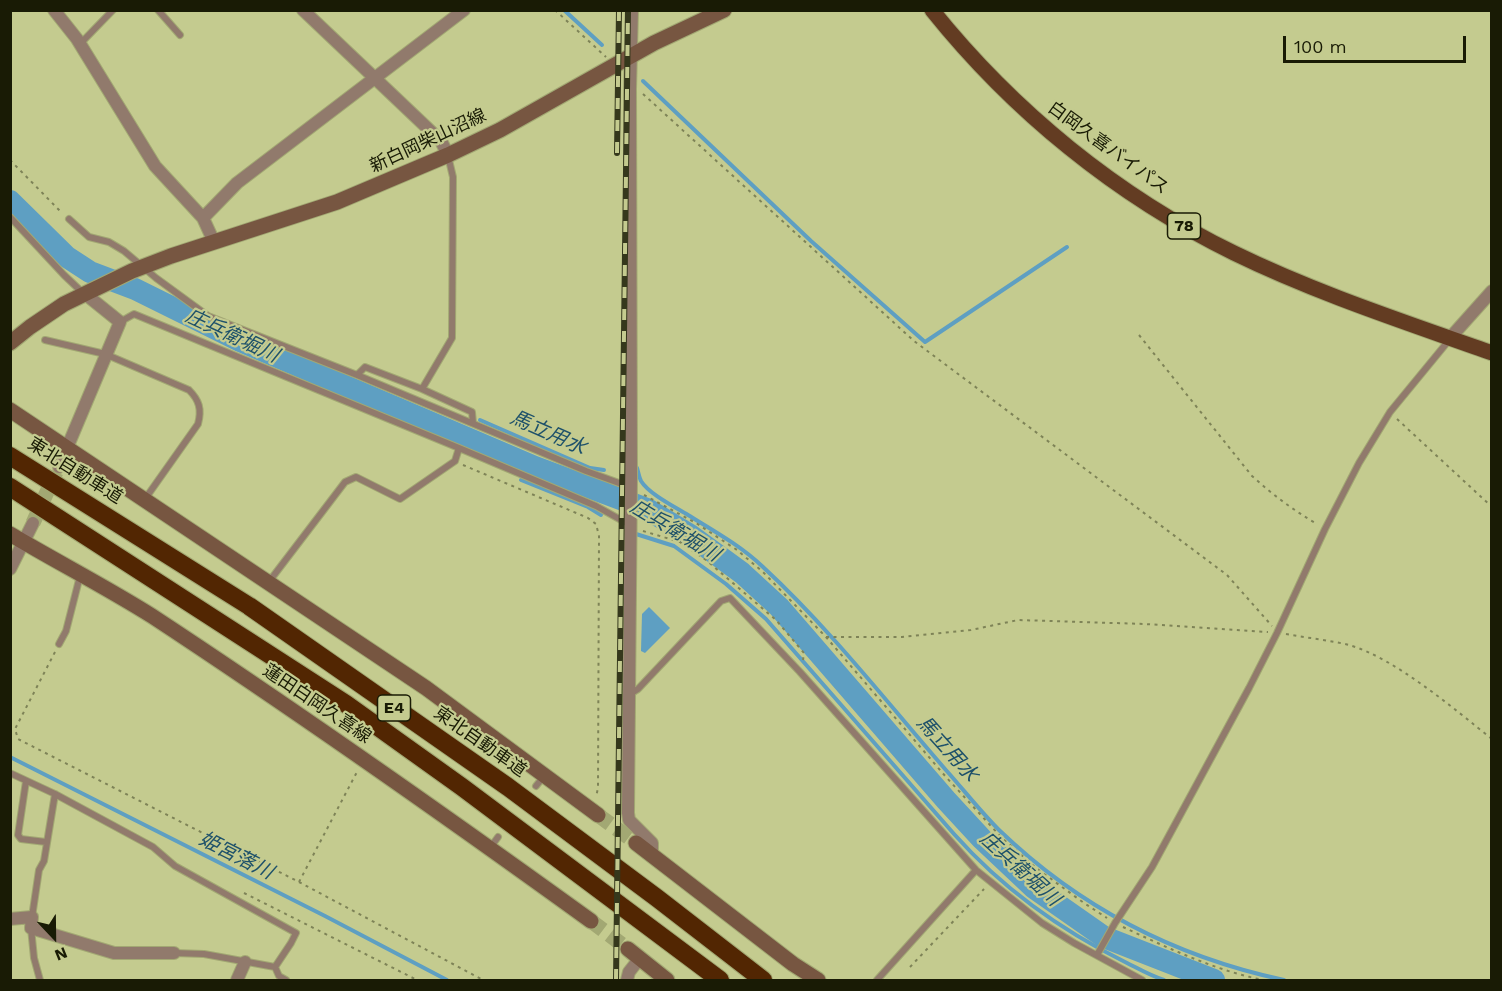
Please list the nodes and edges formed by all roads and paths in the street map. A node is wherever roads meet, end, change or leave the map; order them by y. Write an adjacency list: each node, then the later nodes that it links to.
1 (54, 10): 11 (street)
2 (113, 10): 11 (lane)
3 (159, 10): 10 (lane)
4 (303, 10): 14 (street)
5 (464, 10): 14 (street)
6 (555, 10): 13 (path)
7 (632, 10): 12 (street)
8 (724, 10): 12 (street, 新白岡柴山沼線)
9 (932, 10): 27 (main road, 白岡久喜バイパス / 78)
10 (180, 35)
11 (80, 44): 19 (street)
12 (630, 56): 13 (street, 新白岡柴山沼線); 15 (street)
13 (612, 67): 16 (street, 新白岡柴山沼線)
14 (374, 78): 16 (street); 19 (street)
15 (630, 89): 43 (street); 53 (path)
16 (448, 155): 21 (street, 新白岡柴山沼線); 33 (lane)
17 (10, 160): 20 (path)
18 (10, 217): 23 (lane)
19 (203, 218): 21 (street)
20 (69, 219): 22 (lane)
21 (214, 242): 22 (street, 新白岡柴山沼線)
22 (138, 269): 23 (street, 新白岡柴山沼線); 32 (lane)
23 (88, 291): 25 (street); 29 (street)
24 (1491, 291): 27 (street)
25 (120, 322): 31 (street); 38 (lane)
26 (1139, 335): 48 (path)
27 (1450, 338): 30 (main road, 白岡久喜バイパス / 78); 35 (lane)
28 (45, 340): 31 (lane)
29 (10, 343)
30 (1491, 353)
31 (105, 354): 37 (street); 44 (lane)
32 (357, 375): 33 (lane); 36 (lane)
33 (422, 389): 36 (lane)
34 (10, 410): 37 (street)
35 (1390, 412): 45 (path); 48 (lane)
36 (472, 423): 43 (lane)
37 (68, 448): 41 (street); 44 (street)
38 (459, 448): 40 (lane); 46 (lane)
39 (10, 456): 89 (highway, 東北自動車道 / E4)
40 (455, 461): 52 (lane); 63 (path)
41 (59, 466)
42 (10, 487): 88 (highway, E4)
43 (631, 491): 46 (street); 54 (path)
44 (146, 499): 52 (street)
45 (1491, 507)
46 (630, 521): 56 (path); 57 (street)
47 (33, 523): 49 (street)
48 (1325, 529): 53 (lane)
49 (17, 538): 50 (street); 51 (street, 蓮田白岡久喜線)
50 (10, 569)
51 (81, 574): 55 (lane); 59 (street, 蓮田白岡久喜線)
52 (267, 583): 63 (street)
53 (1277, 633): 54 (path); 58 (path); 74 (lane)
54 (826, 637): 74 (path)
55 (59, 644): 68 (path)
56 (800, 672): 57 (lane); 67 (lane)
57 (628, 694): 66 (street)
58 (1491, 740)
59 (363, 760): 68 (path); 72 (street, 蓮田白岡久喜線)
60 (10, 773): 61 (lane)
61 (26, 781): 62 (lane); 64 (lane)
62 (54, 794): 64 (lane); 79 (lane)
63 (592, 810)
64 (46, 842): 73 (lane)
65 (636, 843): 66 (street)
66 (652, 855): 90 (street)
67 (976, 870): 69 (lane); 91 (lane)
68 (299, 882): 85 (path)
69 (991, 882): 77 (lane); 80 (path)
70 (240, 890): 84 (path)
71 (10, 919): 73 (street)
72 (591, 921)
73 (32, 923): 75 (street); 81 (lane)
74 (1113, 925): 77 (lane); 93 (path)
75 (174, 953): 78 (lane)
76 (634, 954): 86 (street); 87 (street)
77 (1097, 955): 92 (lane)
78 (245, 962): 79 (lane); 82 (street)
79 (274, 967): 83 (lane)
80 (910, 967)
81 (40, 981)
82 (237, 981)
83 (286, 981)
84 (417, 981)
85 (483, 981)
86 (627, 981)
87 (667, 981)
88 (720, 981)
89 (763, 981)
90 (818, 981)
91 (877, 981)
92 (1142, 981)
93 (1263, 981)

